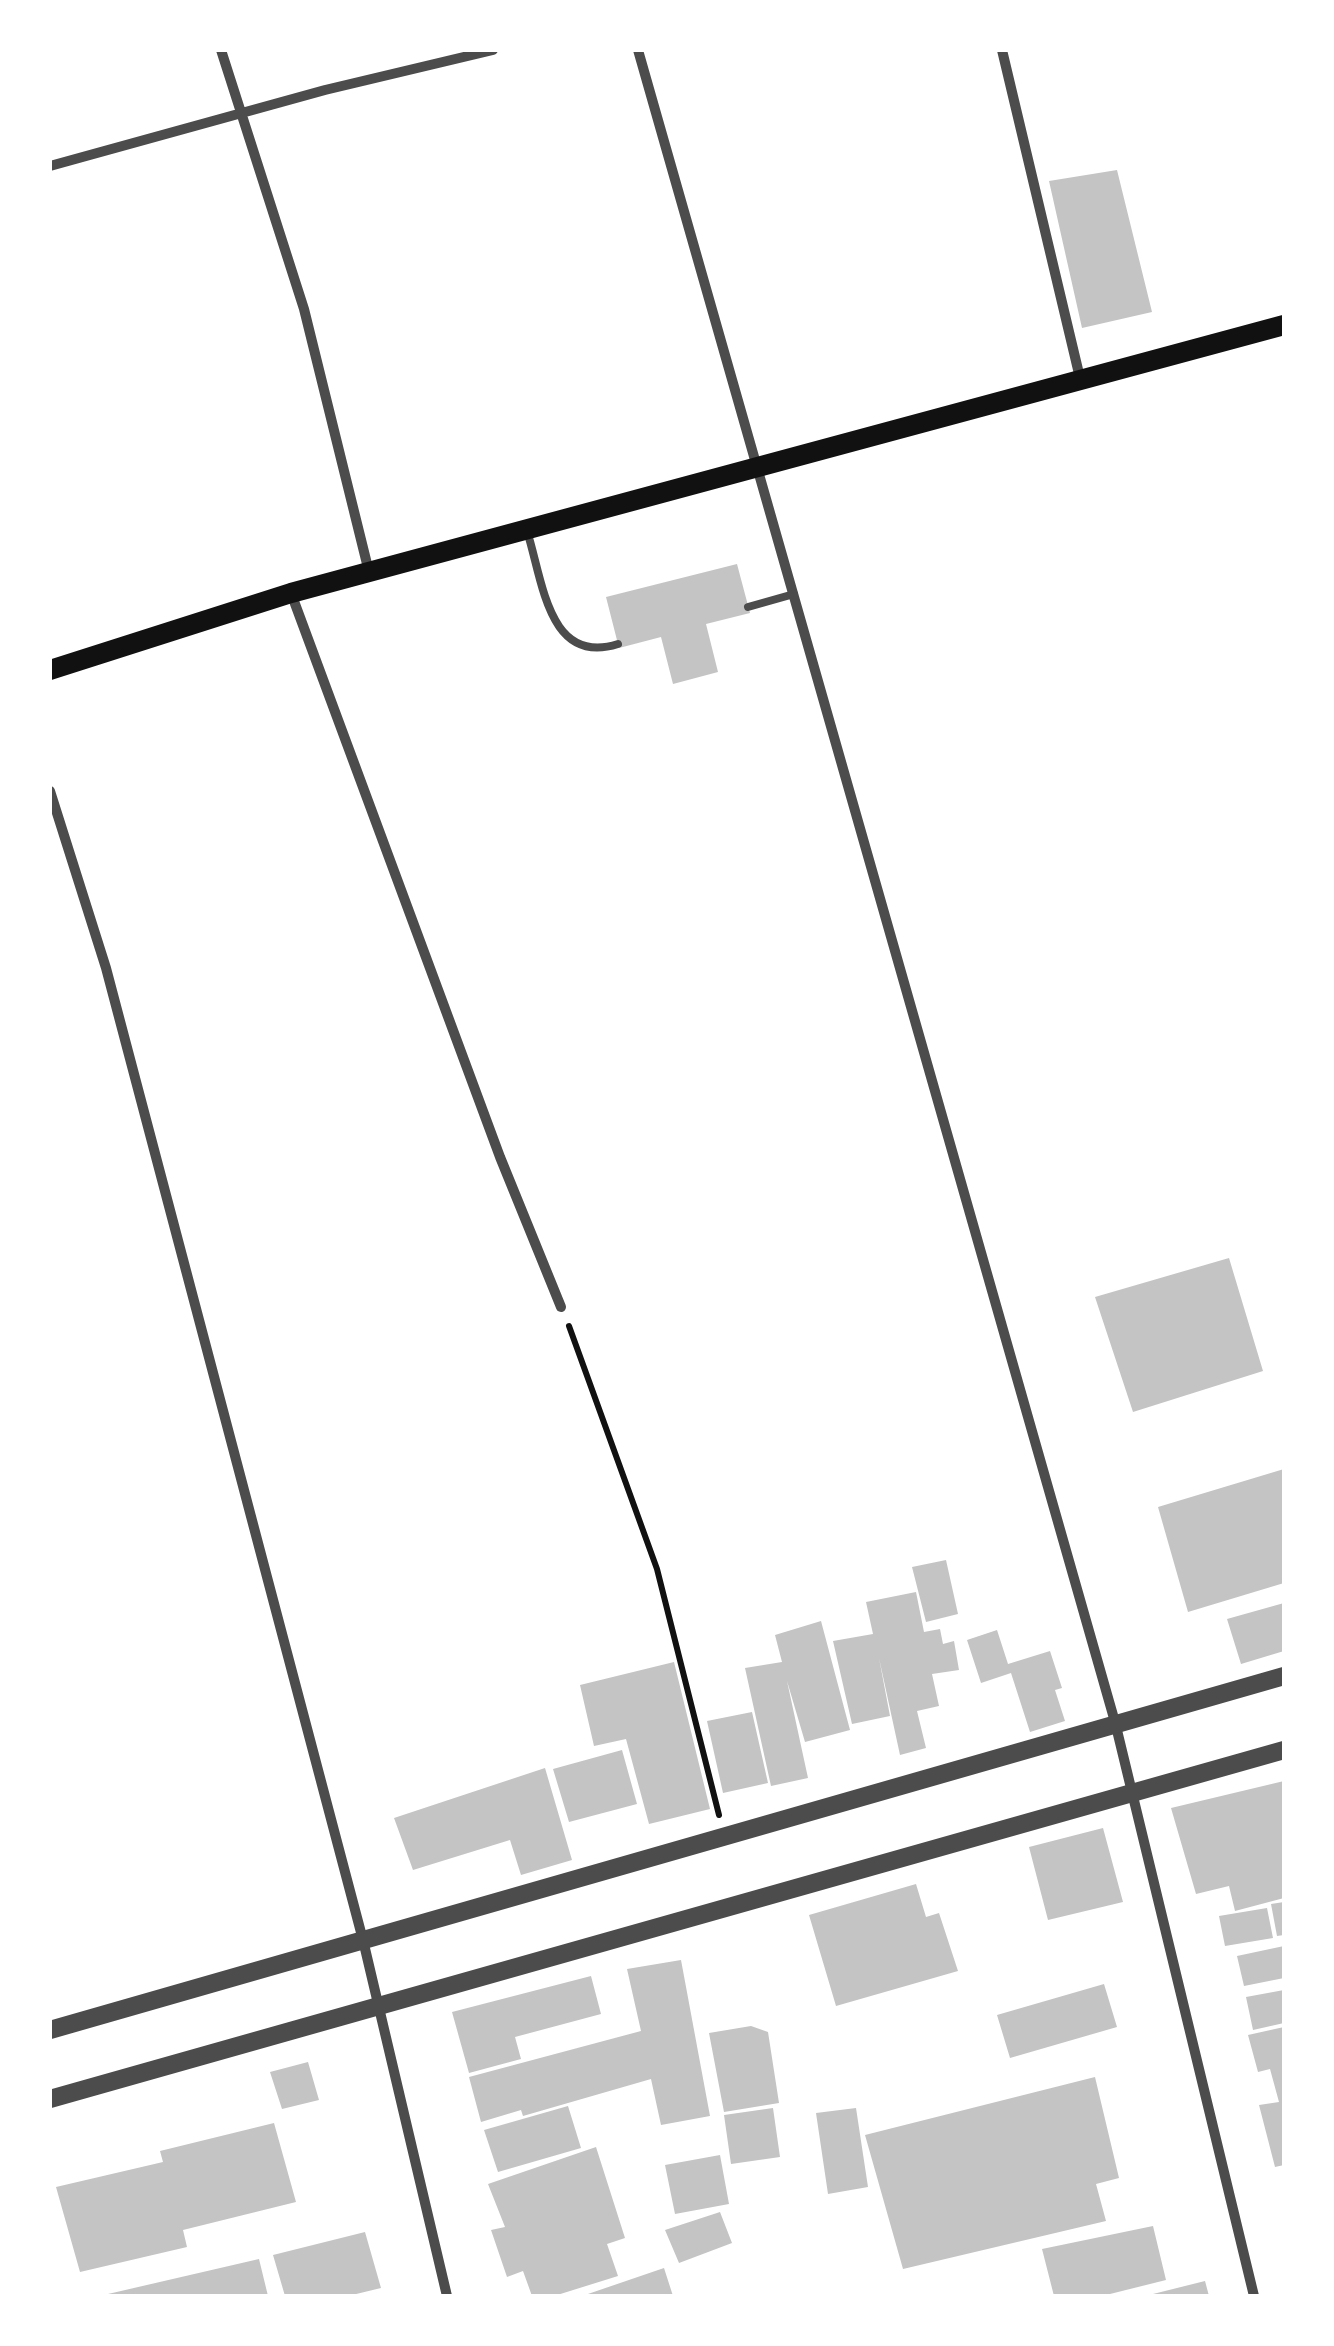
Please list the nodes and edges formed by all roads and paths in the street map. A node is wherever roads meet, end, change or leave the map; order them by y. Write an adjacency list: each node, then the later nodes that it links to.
1 (221, 50): 5 (street)
2 (494, 50): 5 (street)
3 (638, 50): 9 (street)
4 (1002, 50): 8 (street)
5 (241, 113): 6 (street); 11 (street)
6 (50, 166)
7 (1284, 325): 8 (main road)
8 (1080, 378): 9 (main road)
9 (758, 464): 10 (main road); 13 (street)
10 (526, 528): 11 (main road); 15 (lane)
11 (369, 572): 12 (main road)
12 (291, 593): 16 (main road); 18 (street)
13 (794, 594): 14 (lane); 20 (street)
14 (748, 607)
15 (618, 644)
16 (50, 670)
17 (50, 791): 24 (street)
18 (561, 1306): 23 (path)
19 (1284, 1676): 20 (street)
20 (1116, 1722): 22 (street); 23 (street)
21 (1284, 1750): 22 (street)
22 (1133, 1792): 25 (street); 29 (street)
23 (724, 1837): 24 (street)
24 (363, 1940): 25 (street); 26 (street)
25 (378, 2004): 27 (street); 28 (street)
26 (50, 2030)
27 (50, 2099)
28 (446, 2296)
29 (1254, 2296)

